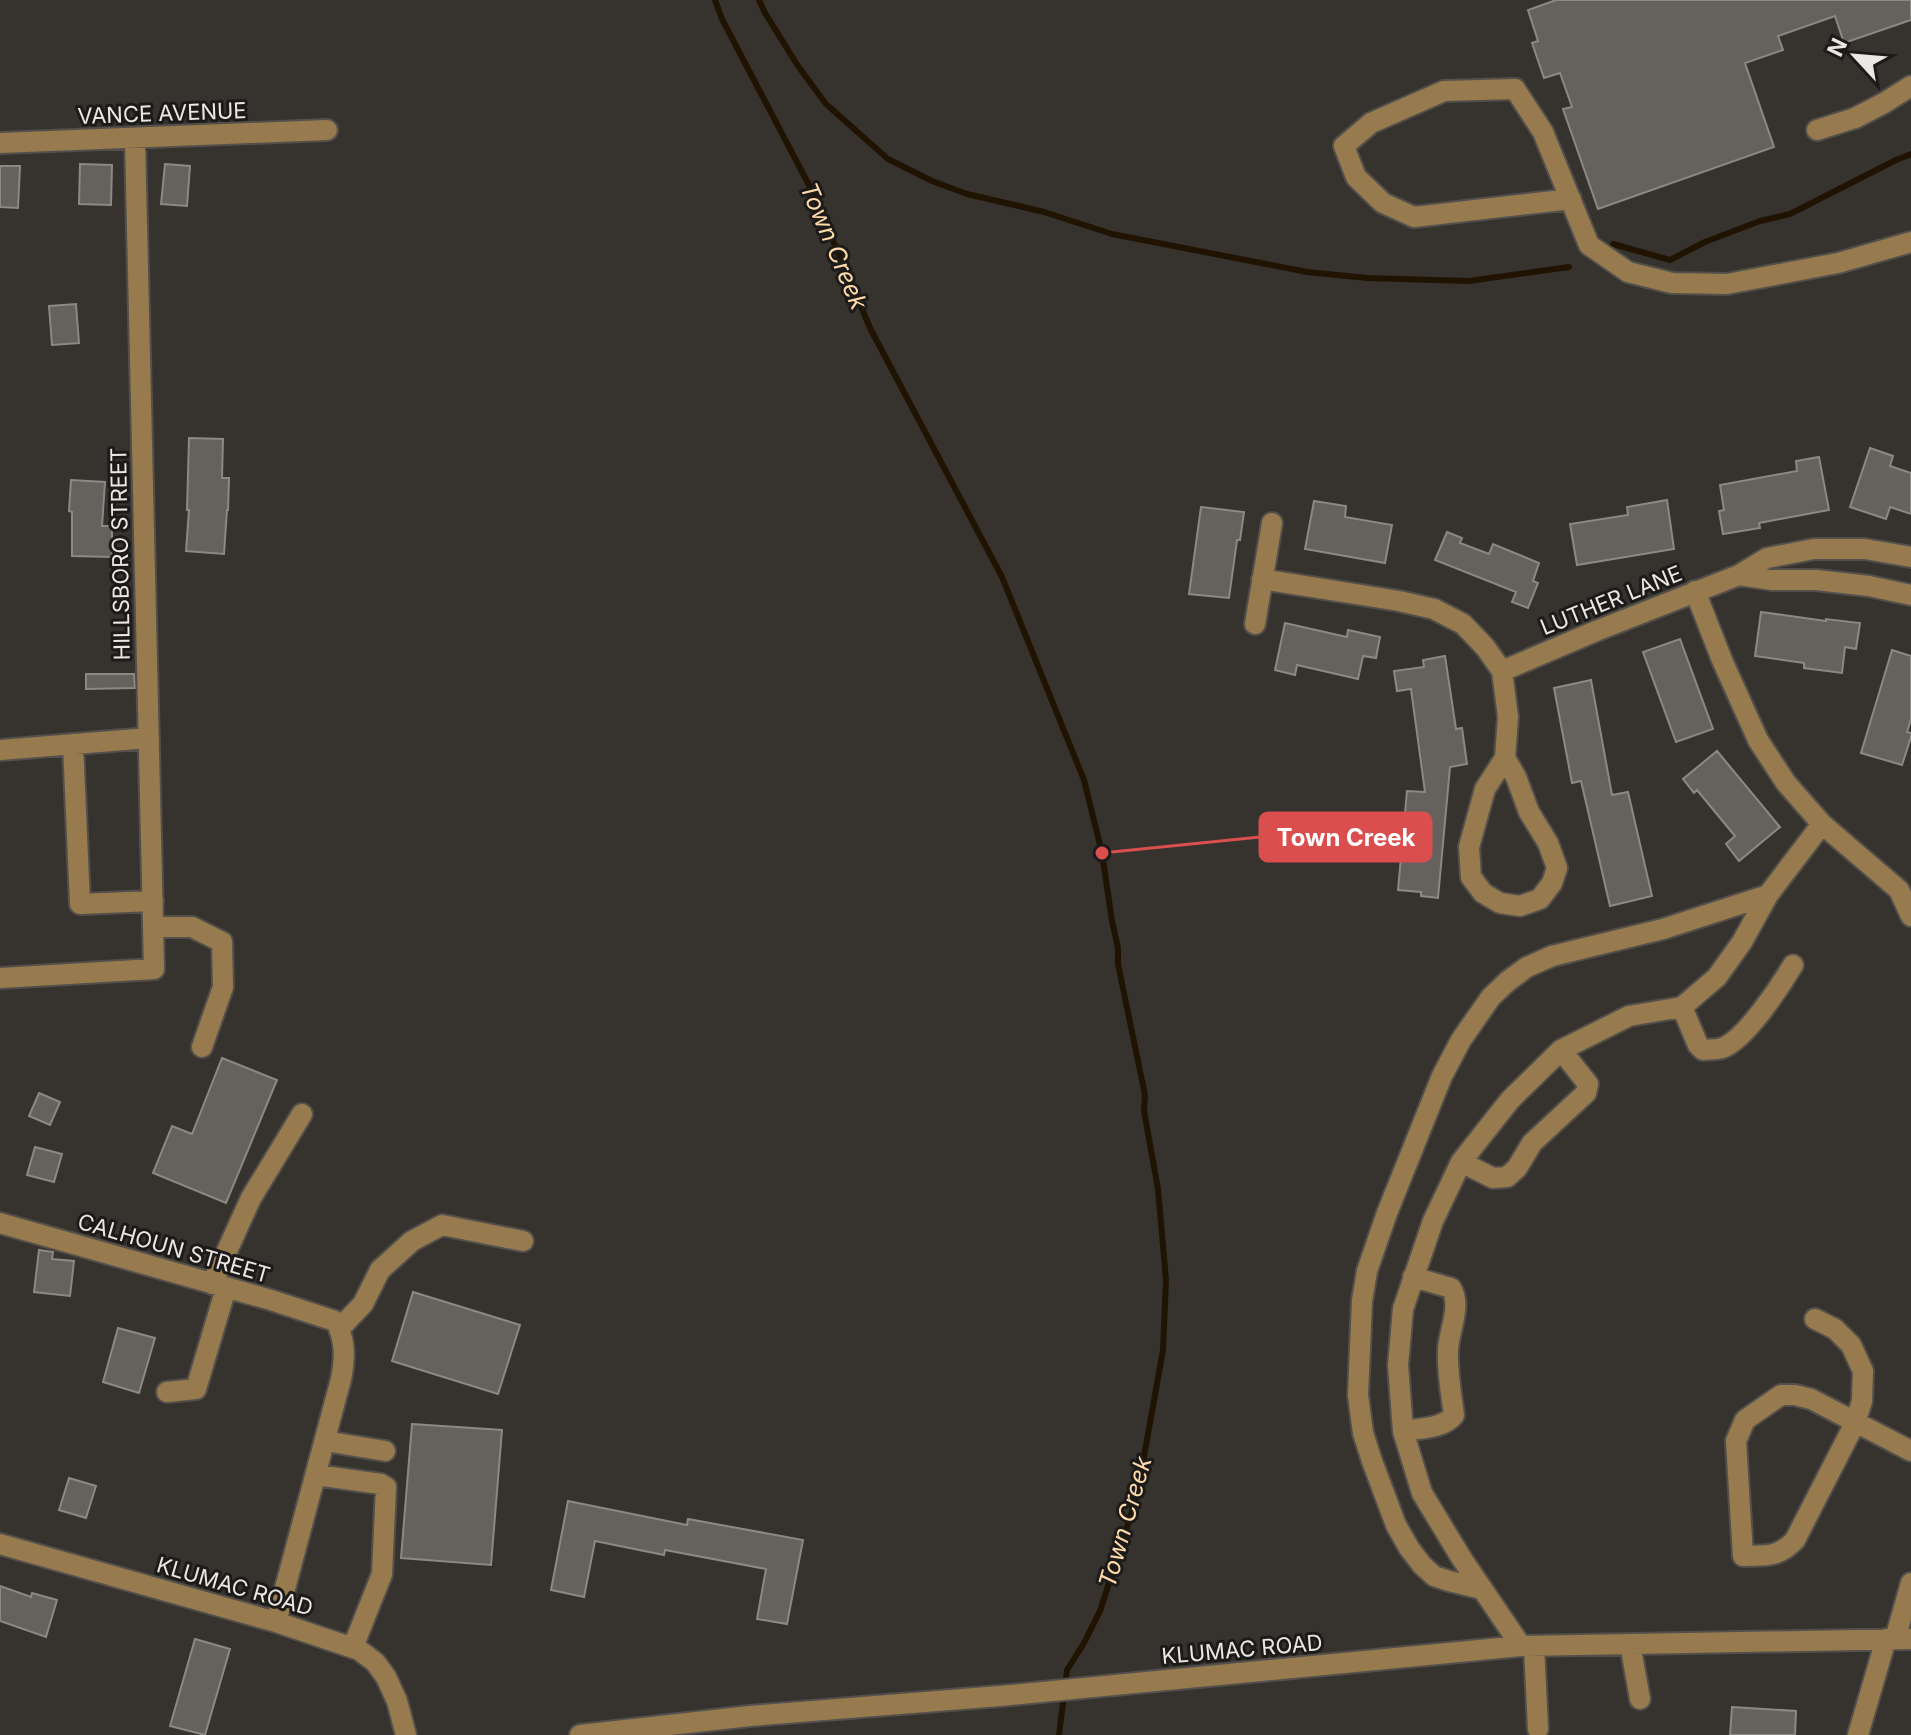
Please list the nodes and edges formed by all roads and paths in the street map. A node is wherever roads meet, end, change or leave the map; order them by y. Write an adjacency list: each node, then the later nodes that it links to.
1 (1911, 86): 3 (street)
2 (327, 130): 4 (street, VANCE AVENUE)
3 (1817, 130)
4 (135, 139): 5 (street, VANCE AVENUE); 16 (street, HILLSBORO STREET)
5 (0, 143)
6 (1571, 199): 6 (street); 7 (street)
7 (1911, 242)
8 (1272, 523): 11 (street)
9 (1911, 557): 10 (street, LUTHER LANE)
10 (1739, 575): 12 (street, LUTHER LANE); 13 (street, LUTHER LANE)
11 (1262, 579): 14 (street); 15 (street)
12 (1695, 591): 15 (street, LUTHER LANE); 20 (street)
13 (1911, 595)
14 (1255, 624)
15 (1502, 671): 19 (street)
16 (149, 738): 17 (street); 23 (street, HILLSBORO STREET)
17 (73, 744): 18 (street); 23 (street)
18 (0, 750)
19 (1505, 758): 19 (street)
20 (1822, 824): 21 (street); 22 (street)
21 (1905, 889): 24 (street)
22 (1768, 895): 28 (street); 48 (street)
23 (153, 901): 25 (street, HILLSBORO STREET)
24 (1911, 916)
25 (154, 927): 27 (street, HILLSBORO STREET); 29 (street)
26 (1793, 965): 28 (street)
27 (0, 978)
28 (1682, 1007): 30 (street)
29 (202, 1047)
30 (1561, 1050): 32 (street); 32 (street)
31 (302, 1114): 36 (street)
32 (1461, 1162): 35 (street)
33 (0, 1223): 36 (street, CALHOUN STREET)
34 (523, 1241): 38 (street)
35 (1413, 1277): 41 (street); 41 (street)
36 (219, 1286): 38 (street, CALHOUN STREET); 39 (street)
37 (1815, 1319): 40 (street)
38 (338, 1324): 42 (street)
39 (167, 1392)
40 (1855, 1423): 40 (street); 44 (street)
41 (1403, 1431): 48 (street)
42 (325, 1441): 43 (street); 45 (street)
43 (385, 1451)
44 (1911, 1451)
45 (316, 1475): 49 (street); 53 (street)
46 (0, 1544): 49 (street, KLUMAC ROAD)
47 (1911, 1583): 50 (street)
48 (1482, 1589): 52 (street)
49 (276, 1622): 53 (street, KLUMAC ROAD)
50 (1897, 1639): 51 (street, KLUMAC ROAD); 58 (street)
51 (1630, 1644): 52 (street, KLUMAC ROAD); 54 (street)
52 (1528, 1646): 55 (street); 57 (street, KLUMAC ROAD)
53 (353, 1647): 56 (street, KLUMAC ROAD)
54 (1640, 1699)
55 (1538, 1729)
56 (406, 1735)
57 (580, 1735)
58 (1858, 1735)

